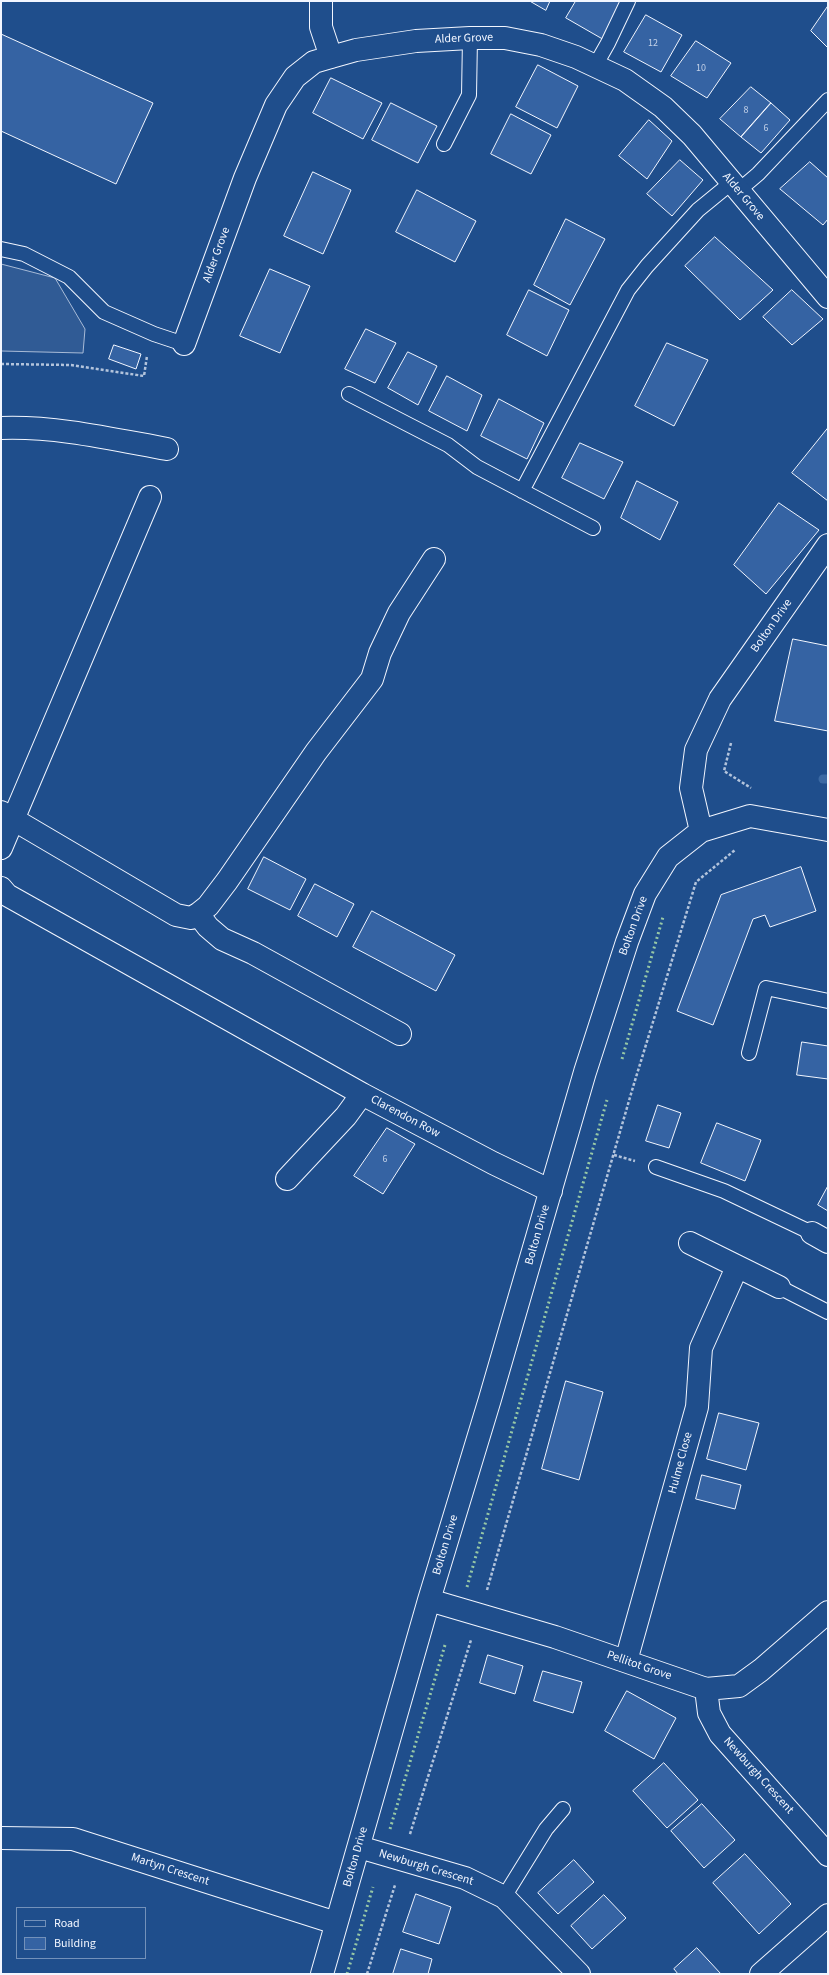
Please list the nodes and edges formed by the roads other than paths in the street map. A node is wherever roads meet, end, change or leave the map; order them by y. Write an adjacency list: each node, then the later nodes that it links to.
1 (321, 1): 4 (street)
2 (628, 1): 5 (lane)
3 (470, 38): 4 (street, Alder Grove); 5 (street, Alder Grove); 7 (lane)
4 (331, 57): 11 (street, Alder Grove)
5 (595, 66): 8 (street, Alder Grove)
6 (828, 100): 8 (lane)
7 (444, 144)
8 (735, 187): 10 (street, Alder Grove); 15 (lane)
9 (1, 249): 11 (lane)
10 (828, 297)
11 (184, 344)
12 (349, 394): 15 (lane)
13 (1, 428): 14 (street)
14 (167, 449)
15 (522, 491): 17 (lane)
16 (150, 497): 20 (street)
17 (593, 528)
18 (824, 558): 22 (street, Bolton Drive)
19 (434, 559): 25 (street)
20 (7, 816): 23 (street); 25 (street)
21 (828, 830): 22 (street)
22 (701, 831): 32 (street, Bolton Drive)
23 (1, 848)
24 (1, 888): 29 (street)
25 (198, 914): 27 (street)
26 (828, 1001): 28 (lane)
27 (400, 1034)
28 (749, 1053)
29 (362, 1094): 31 (street, Clarendon Row); 32 (street, Clarendon Row)
30 (656, 1167): 33 (lane)
31 (287, 1179)
32 (551, 1191): 38 (street, Bolton Drive)
33 (820, 1237)
34 (690, 1243): 35 (street)
35 (737, 1266): 36 (street); 40 (street, Hulme Close)
36 (779, 1287): 37 (lane)
37 (828, 1312)
38 (429, 1600): 40 (street, Pellitot Grove); 44 (street, Bolton Drive)
39 (828, 1612): 41 (street, Pellitot Grove)
40 (626, 1661): 41 (street, Pellitot Grove)
41 (706, 1689): 45 (street, Newburgh Crescent)
42 (563, 1809): 46 (lane)
43 (1, 1838): 48 (street, Martyn Crescent)
44 (359, 1847): 46 (street, Newburgh Crescent); 48 (street, Bolton Drive)
45 (828, 1855)
46 (504, 1897): 49 (street, Newburgh Crescent)
47 (828, 1915): 51 (street)
48 (336, 1923): 50 (street, Bolton Drive)
49 (573, 1972)
50 (322, 1974)
51 (761, 1974)

